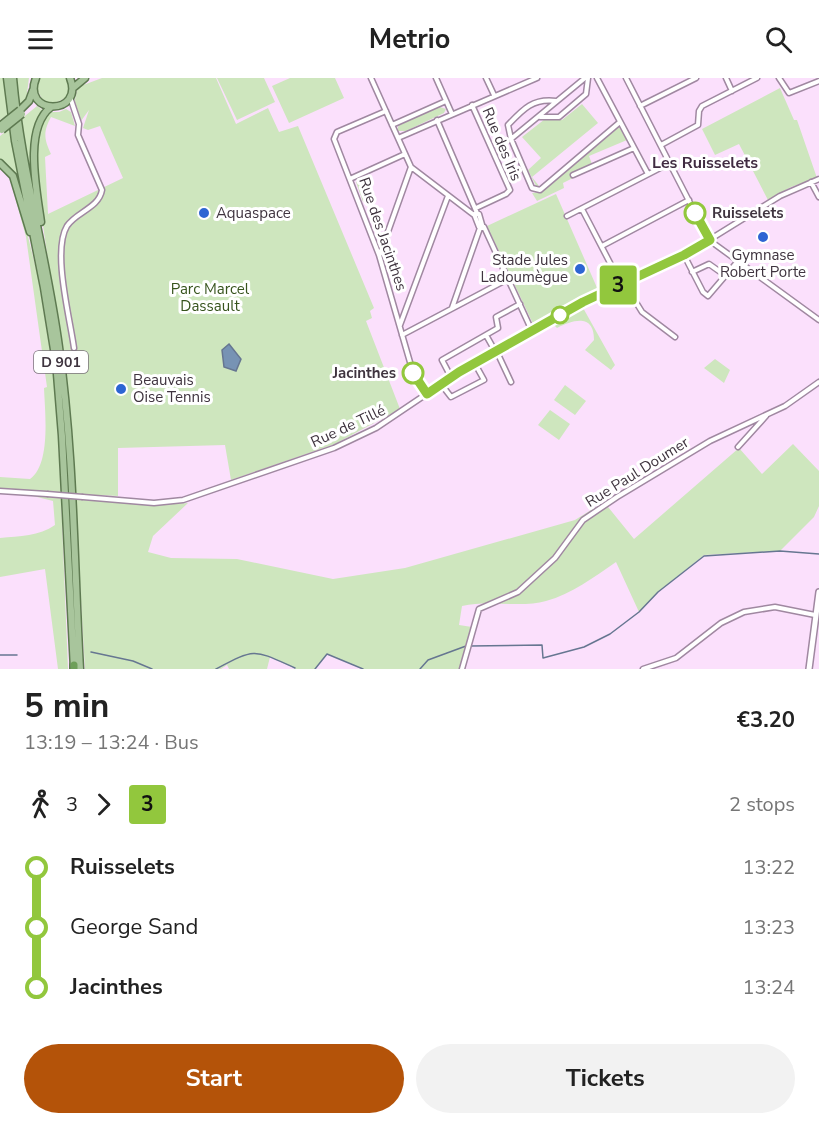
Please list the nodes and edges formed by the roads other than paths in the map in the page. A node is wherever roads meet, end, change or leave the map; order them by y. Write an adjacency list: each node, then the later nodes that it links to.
1 (7, 78): 71 (main road, D 901)
2 (13, 78): 65 (main road, D 901)
3 (36, 78): 20 (main road)
4 (70, 78): 19 (main road)
5 (85, 78): 19 (main road)
6 (380, 78): 17 (street)
7 (436, 78): 24 (street)
8 (486, 78): 22 (street)
9 (537, 78): 22 (street)
10 (587, 78): 25 (street); 35 (street)
11 (597, 78): 37 (street)
12 (626, 78): 29 (street)
13 (696, 78): 29 (street)
14 (726, 78): 21 (street)
15 (757, 78): 21 (street)
16 (779, 78): 18 (street)
17 (372, 80): 31 (street)
18 (819, 81)
19 (73, 88): 23 (main road)
20 (33, 89): 26 (main road); 32 (main road)
21 (732, 91): 42 (street)
22 (494, 95): 28 (street)
23 (70, 96): 27 (main road); 33 (street)
24 (446, 101): 34 (street); 38 (street)
25 (557, 101): 35 (street); 41 (street)
26 (42, 103): 30 (main road); 32 (main road)
27 (61, 105): 30 (main road); 33 (street)
28 (472, 105): 34 (street); 56 (street, Rue des Iris)
29 (640, 106): 42 (street)
30 (51, 107): 65 (main road)
31 (386, 111): 38 (street); 50 (street, Rue des Jacinthes)
32 (21, 112): 39 (main road, bridge)
33 (75, 114): 80 (street)
34 (452, 114): 36 (street)
35 (538, 117): 41 (street)
36 (437, 120): 40 (street); 56 (street)
37 (620, 122): 41 (street); 43 (street)
38 (392, 125): 40 (street)
39 (1, 130)
40 (398, 138): 44 (street)
41 (511, 139)
42 (661, 146): 46 (street)
43 (634, 148): 48 (street); 49 (street)
44 (405, 154): 47 (street); 50 (street)
45 (0, 163): 71 (main road)
46 (670, 163): 48 (street); 55 (street)
47 (411, 167): 53 (street); 63 (street)
48 (648, 174): 57 (street)
49 (573, 175)
50 (352, 178): 63 (street, Rue des Jacinthes)
51 (819, 179): 52 (street, Rue de Tillé)
52 (812, 182): 54 (street); 61 (street, Rue de Tillé)
53 (448, 196): 58 (street); 75 (street)
54 (819, 196)
55 (689, 200): 61 (street); 62 (street)
56 (476, 208): 58 (street)
57 (582, 209): 59 (street); 62 (street)
58 (475, 214): 60 (street)
59 (567, 216)
60 (482, 228): 69 (street); 73 (street)
61 (710, 240): 64 (street, Rue de Tillé); 66 (street)
62 (602, 246): 70 (street)
63 (380, 255): 75 (street, Rue des Jacinthes)
64 (684, 255): 67 (street); 70 (street, Rue de Tillé)
65 (44, 256): 93 (main road, D 901)
66 (738, 261): 68 (street); 74 (street)
67 (692, 272): 68 (street); 68 (street)
68 (726, 276)
69 (508, 279): 72 (street); 73 (street)
70 (622, 283): 76 (street, Rue de Tillé); 79 (street)
71 (47, 302): 93 (main road, D 901)
72 (520, 304): 76 (street); 78 (street)
73 (452, 309): 77 (street)
74 (819, 320)
75 (400, 326): 77 (street, Rue des Jacinthes)
76 (532, 331): 81 (street, Rue de Tillé)
77 (402, 335): 87 (street, Rue des Jacinthes)
78 (486, 335): 81 (street); 83 (street)
79 (675, 337)
80 (74, 348)
81 (496, 350): 82 (street, Rue de Tillé); 84 (street)
82 (474, 362): 83 (street, Rue de Tillé); 86 (street)
83 (451, 376): 86 (street, Rue de Tillé)
84 (511, 382)
85 (819, 382): 88 (street, Rue Paul Doumer)
86 (441, 384): 87 (street, Rue de Tillé)
87 (427, 394): 90 (street, Rue de Tillé, bridge)
88 (766, 416): 89 (street); 94 (street, Rue Paul Doumer)
89 (738, 447)
90 (0, 491)
91 (819, 592): 92 (main road)
92 (815, 615): 95 (street); 96 (main road)
93 (75, 668)
94 (462, 669)
95 (643, 669)
96 (809, 669)

